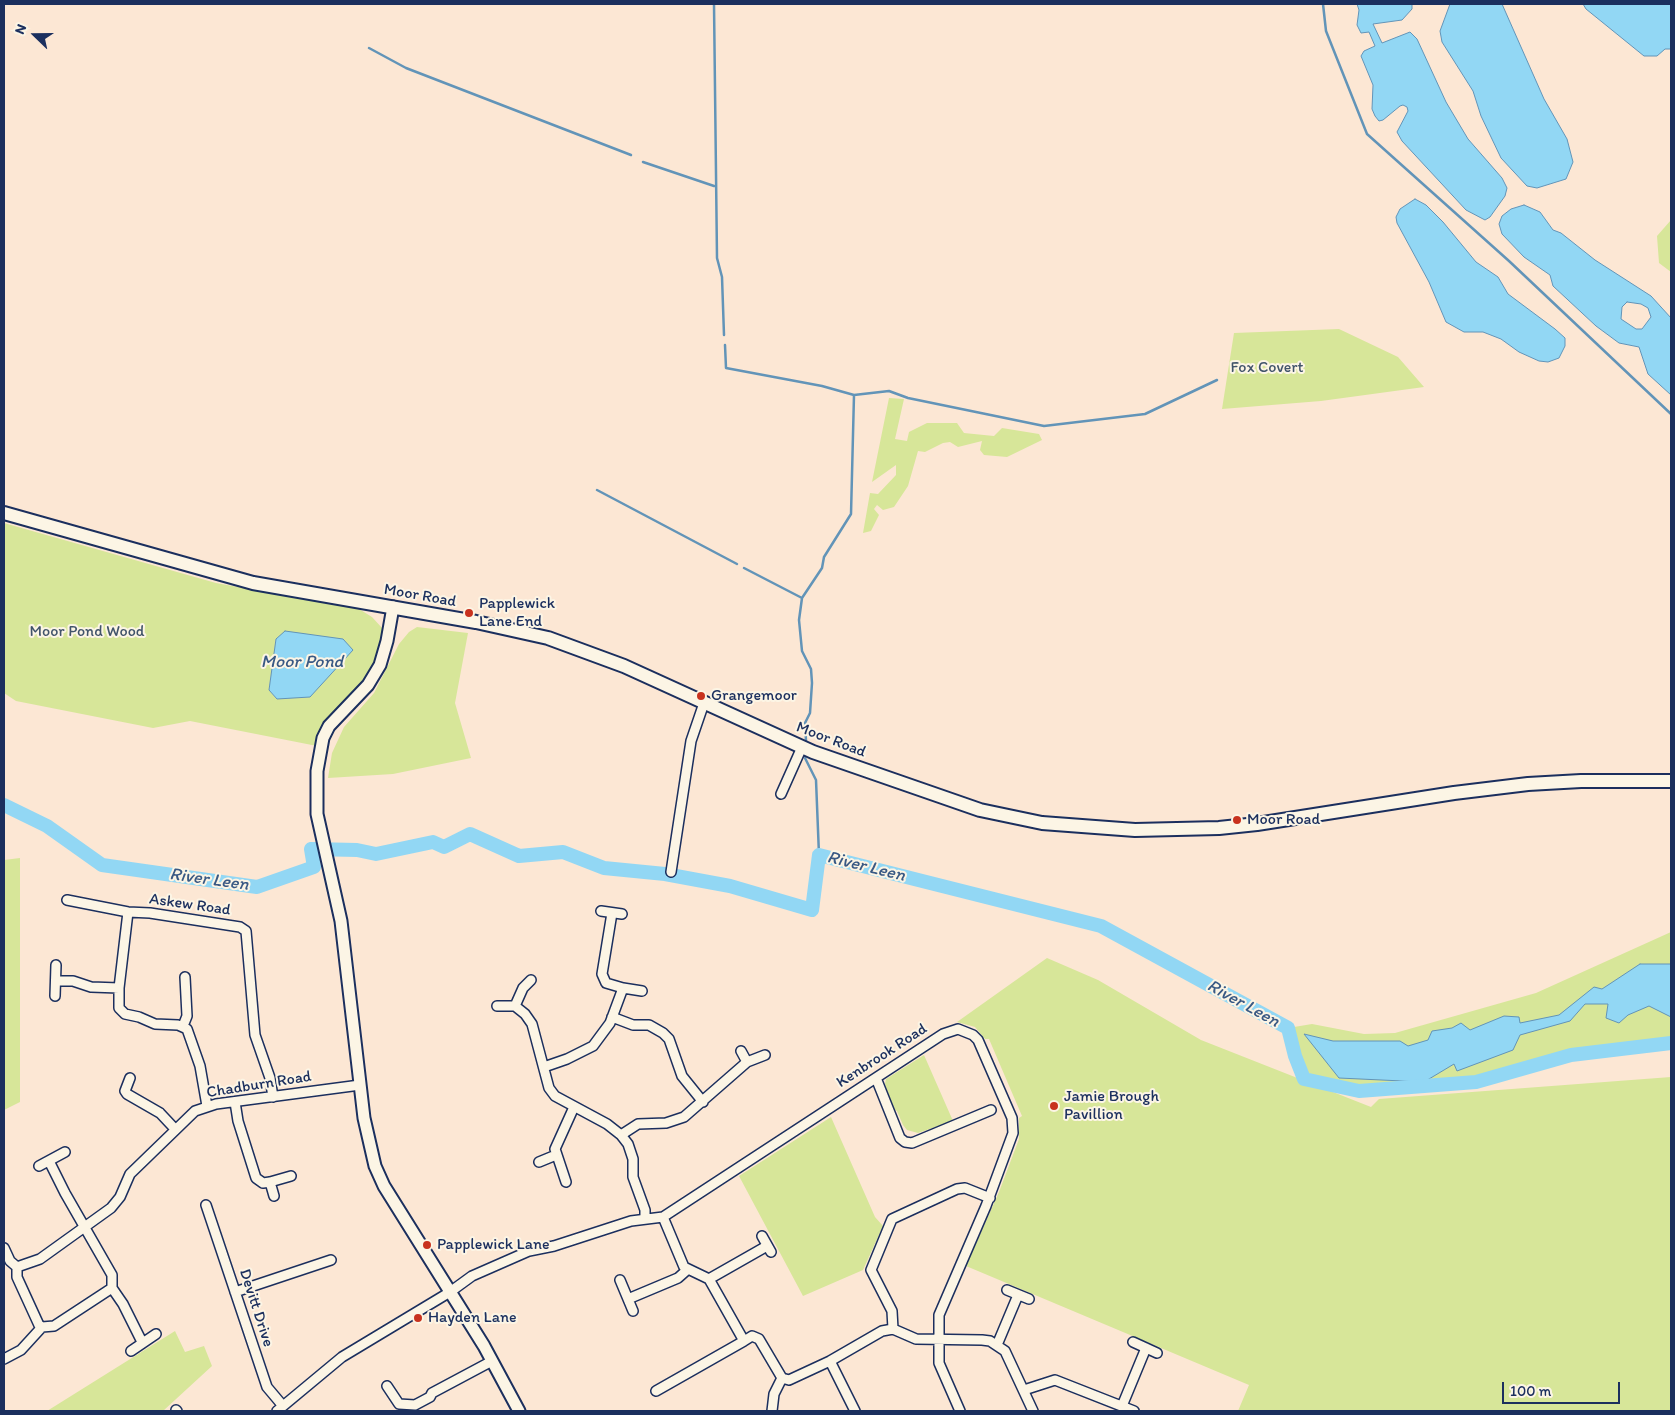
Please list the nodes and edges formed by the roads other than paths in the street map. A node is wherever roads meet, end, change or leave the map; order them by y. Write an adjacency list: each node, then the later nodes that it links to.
1 (4, 514): 2 (main road, Moor Road)
2 (393, 608): 3 (main road, Moor Road); 31 (street)
3 (704, 703): 4 (main road, Moor Road); 7 (street)
4 (802, 747): 5 (main road, Moor Road); 6 (street)
5 (1671, 781)
6 (781, 794)
7 (671, 872)
8 (67, 900): 10 (street, Askew Road)
9 (601, 911): 11 (street)
10 (128, 912): 17 (street); 32 (street, Askew Road)
11 (612, 913): 12 (street); 18 (street)
12 (622, 914)
13 (56, 965): 16 (street)
14 (185, 977): 24 (street)
15 (531, 980): 22 (street)
16 (56, 981): 17 (street); 20 (street)
17 (119, 988): 24 (street)
18 (623, 988): 19 (street); 23 (street)
19 (642, 991)
20 (55, 996)
21 (497, 1006): 22 (street)
22 (515, 1006): 28 (street)
23 (612, 1017): 28 (street); 34 (street)
24 (183, 1026): 35 (street)
25 (741, 1051): 27 (street)
26 (765, 1055): 27 (street)
27 (747, 1062): 34 (street)
28 (544, 1067): 36 (street)
29 (130, 1078): 38 (street)
30 (876, 1078): 37 (street); 49 (street, Kenbrook Road); 51 (street, Kenbrook Road)
31 (360, 1085): 32 (street, Chadburn Road); 64 (street)
32 (273, 1097): 33 (street, Chadburn Road)
33 (235, 1102): 35 (street, Chadburn Road); 46 (street)
34 (702, 1102): 39 (street)
35 (207, 1106): 38 (street, Chadburn Road)
36 (574, 1107): 39 (street); 41 (street)
37 (991, 1110)
38 (175, 1129): 53 (street, Chadburn Road)
39 (621, 1134): 52 (street)
40 (64, 1152): 42 (street)
41 (556, 1155): 43 (street); 47 (street)
42 (49, 1160): 44 (street); 53 (street)
43 (539, 1162)
44 (39, 1166)
45 (291, 1176): 46 (street)
46 (270, 1182): 48 (street)
47 (566, 1182)
48 (274, 1196)
49 (990, 1198): 70 (street); 72 (street, Kenbrook Road)
50 (206, 1205): 63 (street, Devitt Drive)
51 (664, 1217): 52 (street); 58 (street)
52 (645, 1218): 64 (street)
53 (86, 1227): 57 (street, Chadburn Road); 61 (street)
54 (762, 1236): 59 (street)
55 (4, 1248): 57 (street)
56 (331, 1260): 63 (street)
57 (17, 1267): 69 (street)
58 (687, 1270): 59 (street); 67 (street)
59 (709, 1279): 73 (street)
60 (620, 1280): 67 (street)
61 (112, 1288): 69 (street); 74 (street)
62 (1006, 1290): 65 (street)
63 (235, 1292): 88 (street, Devitt Drive)
64 (450, 1292): 82 (street); 88 (street)
65 (1018, 1295): 66 (street); 76 (street)
66 (1030, 1299)
67 (628, 1300): 68 (street)
68 (633, 1311)
69 (42, 1327): 80 (street)
70 (893, 1329): 72 (street); 81 (street)
71 (156, 1334): 74 (street)
72 (939, 1340): 76 (street); 92 (street, Kenbrook Road)
73 (744, 1341): 83 (street); 86 (street)
74 (142, 1342): 78 (street)
75 (1133, 1342): 77 (street)
76 (997, 1345): 85 (street)
77 (1146, 1348): 79 (street); 87 (street)
78 (131, 1351)
79 (1157, 1353)
80 (4, 1359)
81 (830, 1361): 83 (street); 91 (street)
82 (493, 1363): 84 (street); 89 (street)
83 (782, 1378): 90 (street)
84 (387, 1386)
85 (1024, 1390): 87 (street); 93 (street)
86 (656, 1391)
87 (1122, 1406): 94 (street)
88 (280, 1409)
89 (519, 1411)
90 (772, 1411)
91 (856, 1411)
92 (960, 1411)
93 (1033, 1411)
94 (1134, 1411)

